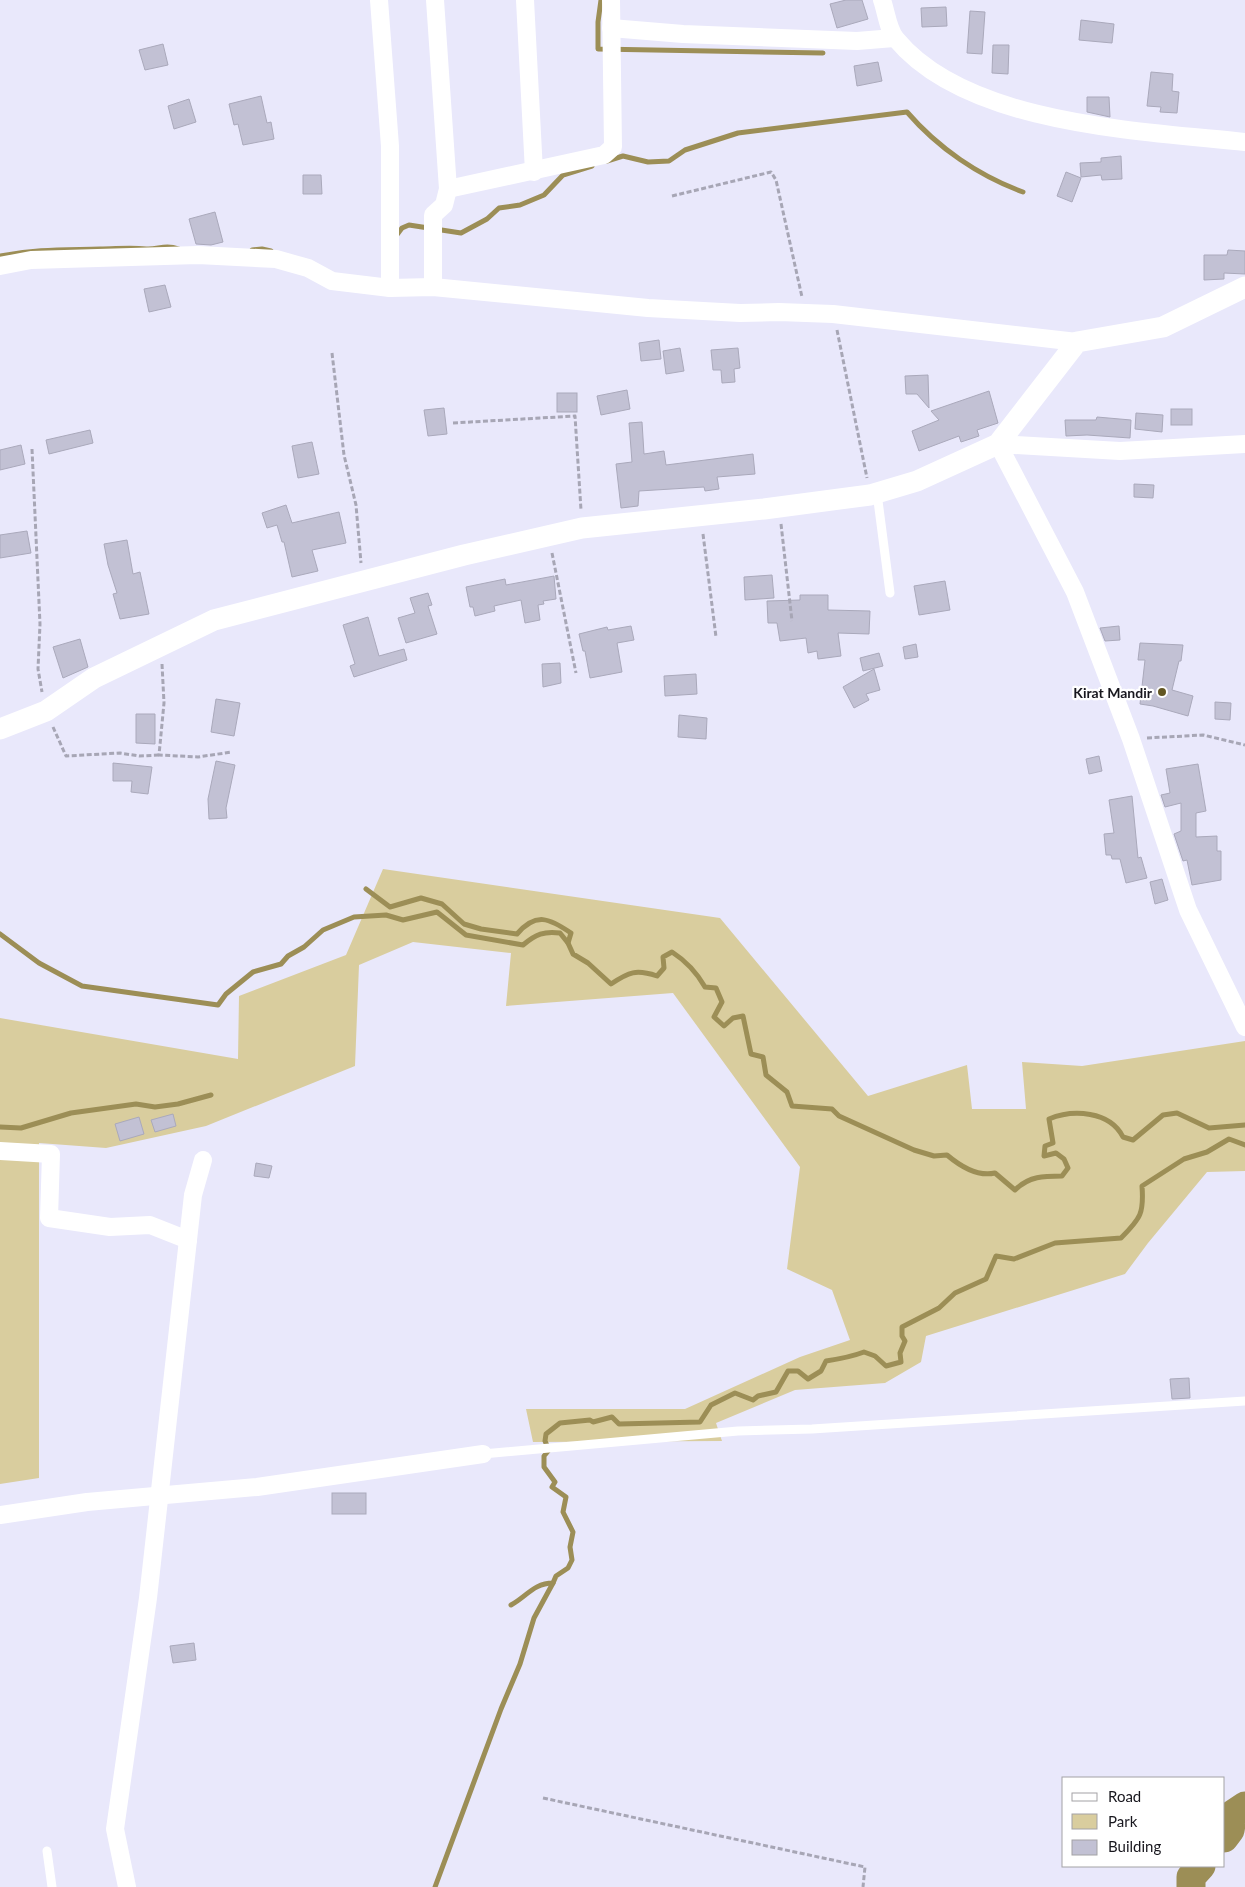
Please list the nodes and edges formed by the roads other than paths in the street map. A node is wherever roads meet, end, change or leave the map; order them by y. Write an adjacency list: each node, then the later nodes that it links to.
1 (379, 0): 14 (street)
2 (435, 0): 10 (street)
3 (525, 0): 9 (street)
4 (611, 0): 6 (street)
5 (882, 0): 7 (street)
6 (610, 28): 7 (street); 9 (street)
7 (894, 38): 8 (street)
8 (1245, 142)
9 (534, 172): 10 (street)
10 (448, 189): 12 (street)
11 (0, 266): 14 (street)
12 (433, 287): 14 (street); 15 (street)
13 (1245, 287): 15 (street)
14 (390, 288)
15 (1078, 342): 16 (street)
16 (998, 444): 17 (street); 18 (street); 21 (street)
17 (1245, 444)
18 (873, 494): 19 (lane); 20 (street)
19 (890, 593)
20 (0, 729)
21 (1245, 1027)
22 (0, 1151): 24 (street)
23 (203, 1160): 24 (street)
24 (188, 1240): 27 (street)
25 (1245, 1401): 26 (lane)
26 (483, 1454): 27 (street)
27 (161, 1496): 28 (street); 31 (street)
28 (0, 1515)
29 (47, 1851): 30 (lane)
30 (52, 1887)
31 (128, 1887)

